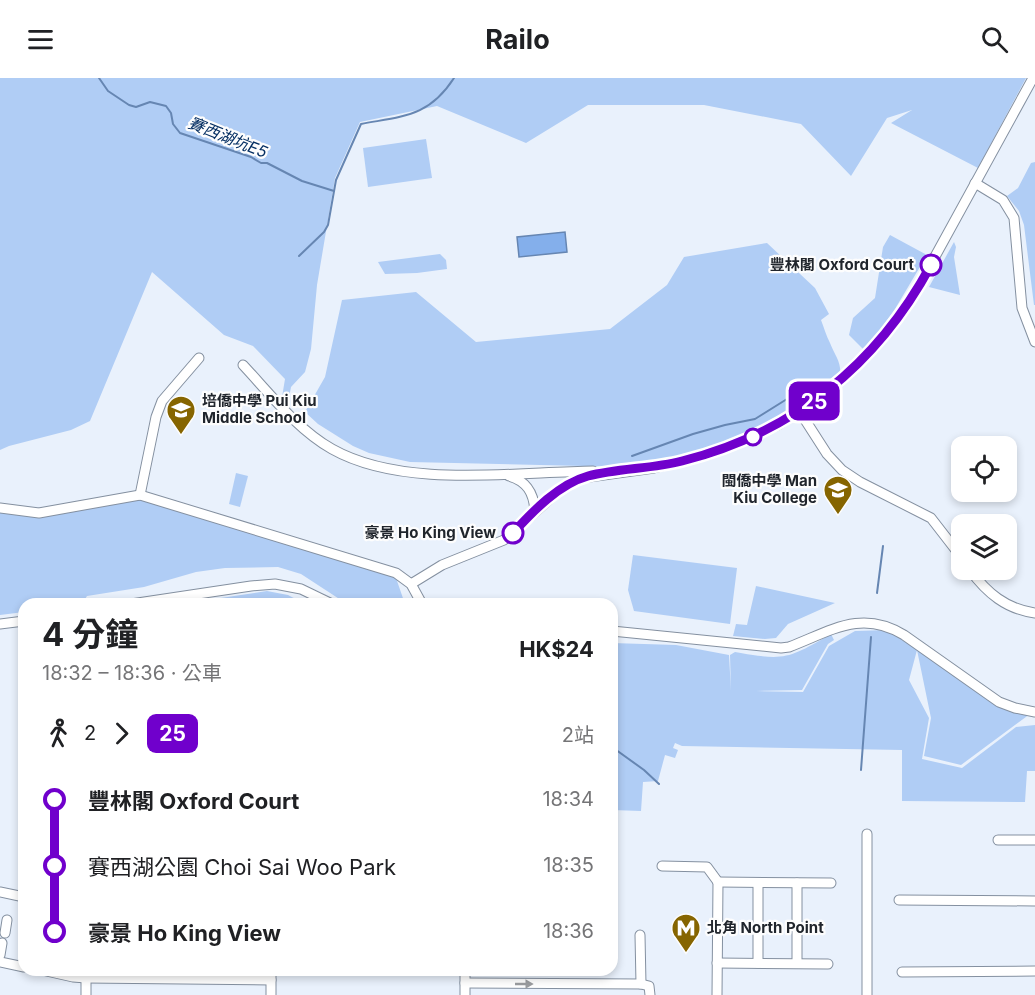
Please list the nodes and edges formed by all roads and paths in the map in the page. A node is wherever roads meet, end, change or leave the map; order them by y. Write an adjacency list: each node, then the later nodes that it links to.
1 (1033, 78): 2 (street)
2 (975, 183): 3 (street); 6 (street)
3 (1035, 342)
4 (199, 358): 11 (street)
5 (243, 365): 9 (street)
6 (800, 412): 7 (street); 14 (street)
7 (625, 471): 8 (street); 10 (street)
8 (550, 472): 9 (street); 10 (street)
9 (504, 475): 13 (street)
10 (563, 487): 13 (street)
11 (140, 495): 12 (street); 16 (street)
12 (0, 508)
13 (535, 512): 16 (street)
14 (951, 544)
15 (978, 580): 20 (street)
16 (411, 584): 19 (street)
17 (173, 598): 18 (street)
18 (322, 598)
19 (419, 598)
20 (1035, 613)
21 (18, 622): 22 (street)
22 (0, 624)
23 (618, 632): 24 (street)
24 (1035, 712)
25 (867, 834): 59 (street)
26 (1002, 841): 27 (street)
27 (1035, 841)
28 (662, 866): 29 (street)
29 (718, 882): 30 (street); 43 (street)
30 (758, 883): 31 (street); 44 (street)
31 (797, 883): 32 (street); 45 (street)
32 (831, 883)
33 (0, 892): 34 (street)
34 (18, 896)
35 (899, 900): 36 (street)
36 (1035, 901)
37 (7, 920): 38 (street)
38 (4, 933)
39 (640, 935): 54 (street)
40 (2, 943): 41 (street)
41 (0, 954)
42 (0, 962): 47 (street)
43 (717, 963): 44 (street); 58 (street)
44 (758, 963): 45 (street)
45 (796, 963): 46 (street)
46 (828, 963)
47 (18, 966)
48 (1035, 971): 49 (street)
49 (902, 972)
50 (86, 976): 55 (street)
51 (271, 976): 56 (street)
52 (465, 976): 53 (street)
53 (465, 983): 54 (street, one-way to 54); 57 (street)
54 (646, 988)
55 (86, 995)
56 (271, 995)
57 (465, 995)
58 (717, 995)
59 (867, 995)

